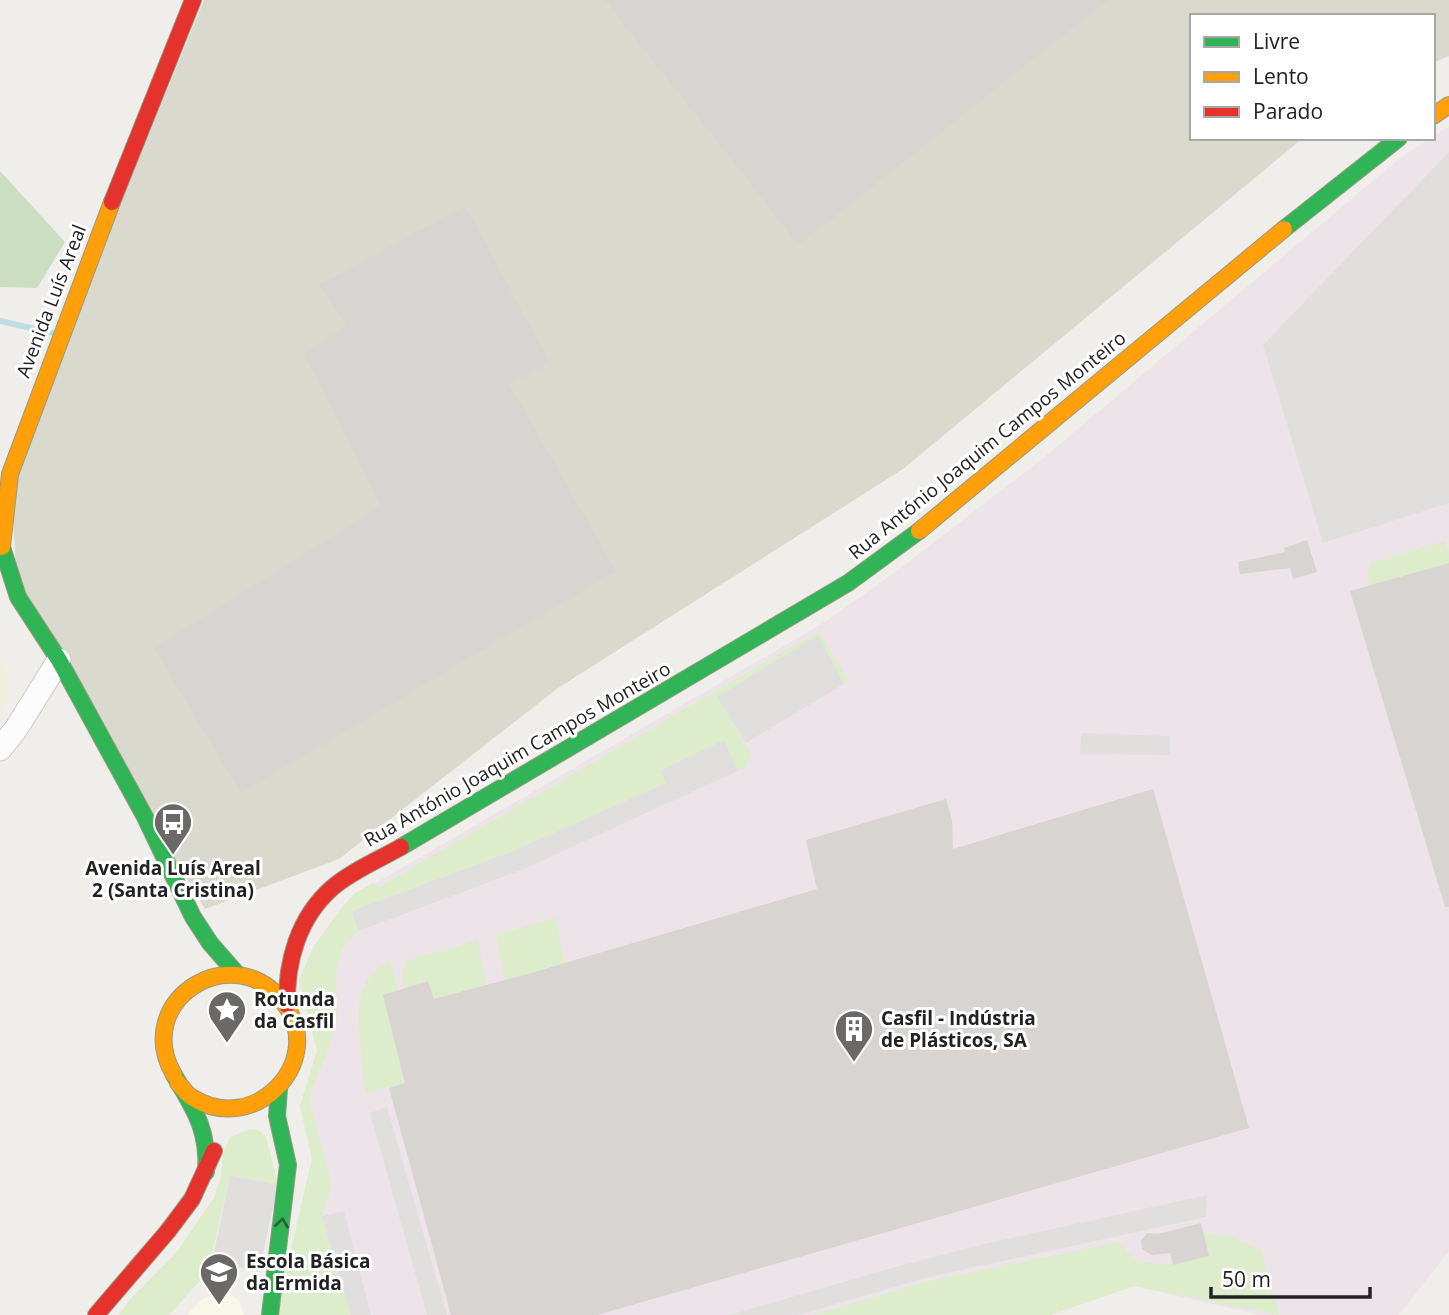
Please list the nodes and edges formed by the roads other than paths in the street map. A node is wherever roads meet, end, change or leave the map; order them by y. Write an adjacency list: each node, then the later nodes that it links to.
1 (193, 0): 3 (street, Avenida Luís Areal)
2 (1396, 140): 6 (street, Rua António Joaquim Campos Monteiro)
3 (59, 660): 4 (street); 5 (street, Avenida Luís Areal)
4 (0, 749)
5 (193, 917): 7 (street, Avenida Luís Areal); 9 (street, Avenida Luís Areal)
6 (300, 932): 9 (street, Rua António Joaquim Campos Monteiro); 11 (street, Rua António Joaquim Campos Monteiro)
7 (197, 948)
8 (187, 975): 10 (street)
9 (241, 975): 10 (street); 11 (street)
10 (176, 1001): 12 (street)
11 (287, 1005): 13 (street)
12 (177, 1083): 14 (street); 17 (street)
13 (279, 1089): 14 (street); 19 (street, one-way to 13)
14 (252, 1106): 15 (street)
15 (235, 1121)
16 (222, 1138): 17 (street)
17 (206, 1172): 18 (street)
18 (96, 1315)
19 (270, 1315)

